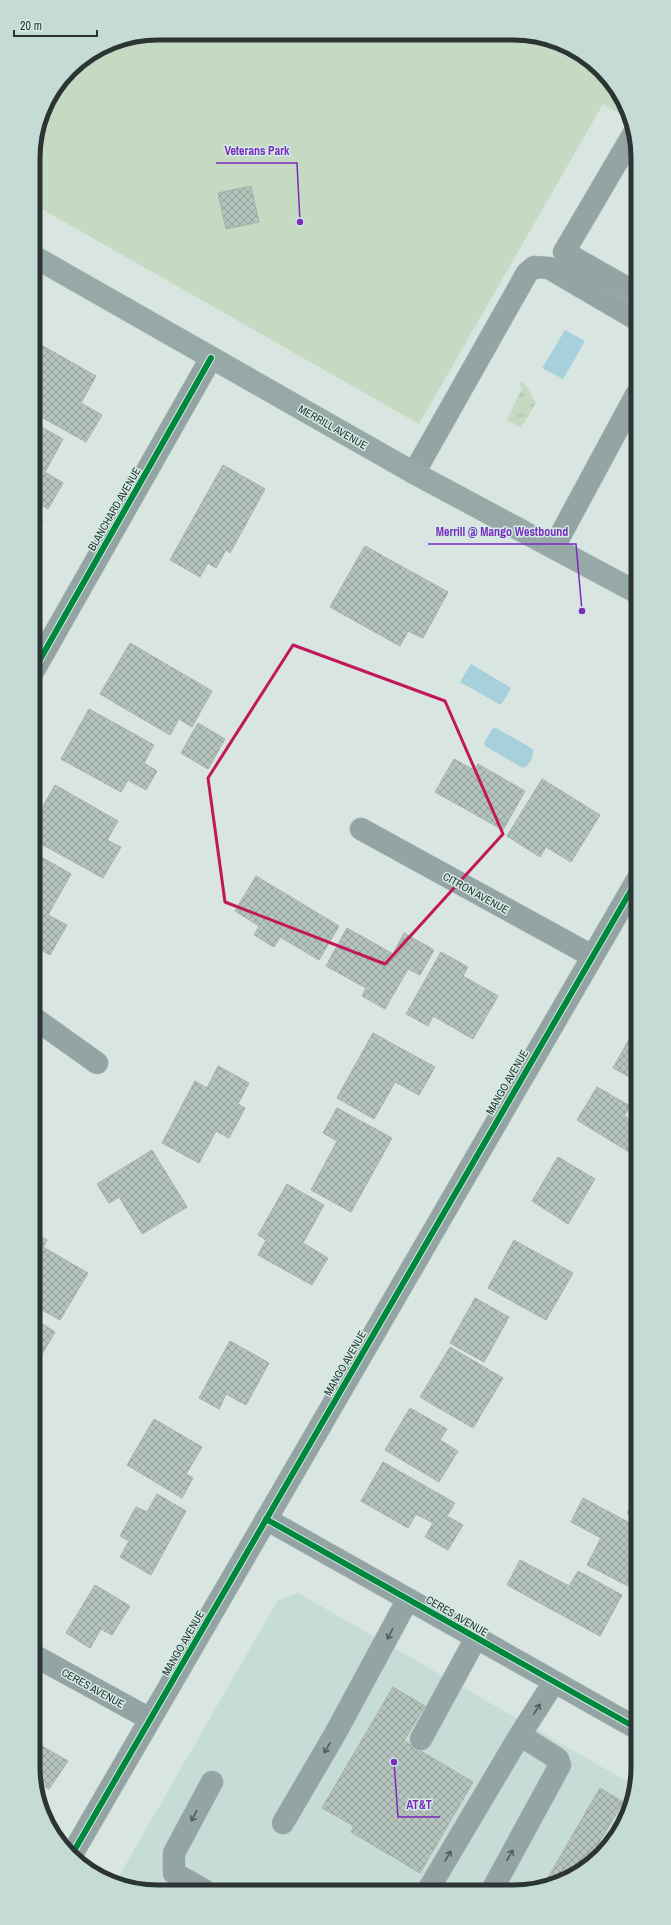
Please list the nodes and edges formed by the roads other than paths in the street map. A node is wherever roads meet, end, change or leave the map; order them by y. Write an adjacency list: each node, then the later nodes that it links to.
1 (630, 140): 3 (street)
2 (40, 260): 5 (main road, MERRILL AVENUE)
3 (631, 290)
4 (631, 316): 7 (street)
5 (212, 358): 7 (main road, MERRILL AVENUE); 10 (street, BLANCHARD AVENUE)
6 (631, 404): 8 (street)
7 (414, 473): 8 (main road, MERRILL AVENUE)
8 (554, 547): 9 (main road, MERRILL AVENUE)
9 (631, 589)
10 (40, 659)
11 (361, 829): 13 (street, CITRON AVENUE)
12 (631, 889): 13 (street, MANGO AVENUE)
13 (592, 956): 16 (street, MANGO AVENUE)
14 (40, 1022): 15 (street)
15 (97, 1063)
16 (266, 1519): 17 (street, CERES AVENUE); 21 (street, MANGO AVENUE)
17 (408, 1599): 18 (street, CERES AVENUE); 26 (street, one-way to 26)
18 (476, 1638): 20 (street, CERES AVENUE); 24 (street)
19 (40, 1659): 21 (street, CERES AVENUE)
20 (554, 1682): 22 (street, CERES AVENUE); 23 (street, one-way to 20)
21 (150, 1719): 27 (street, MANGO AVENUE)
22 (631, 1720)
23 (520, 1735): 29 (street, one-way to 23); 30 (street, one-way to 23)
24 (420, 1739)
25 (212, 1782): 28 (street, one-way to 28)
26 (283, 1824)
27 (75, 1850)
28 (195, 1885)
29 (431, 1885)
30 (495, 1885)

